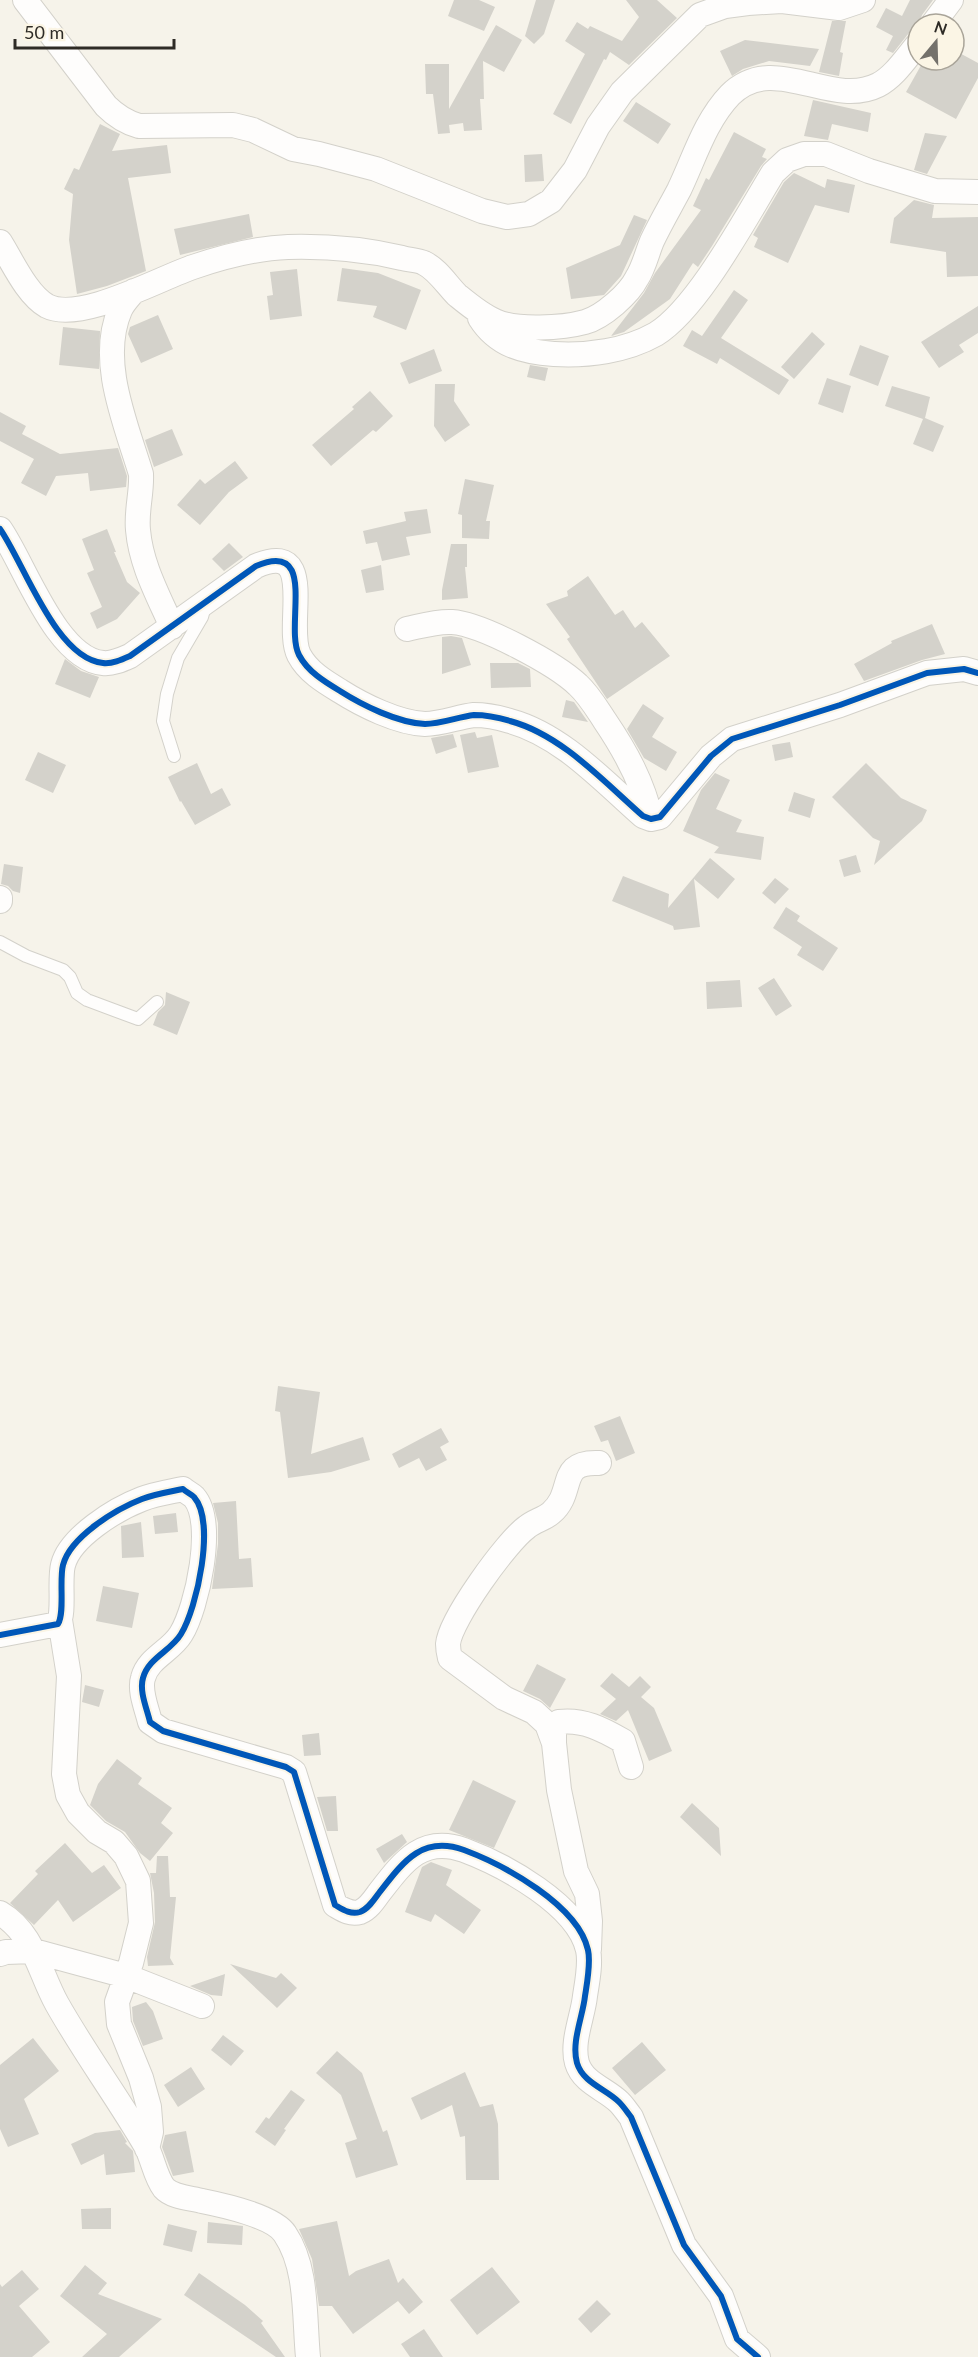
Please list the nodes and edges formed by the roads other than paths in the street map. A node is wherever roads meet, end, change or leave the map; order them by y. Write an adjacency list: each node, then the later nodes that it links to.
1 (25, 0): 2 (street)
2 (863, 0)
3 (906, 57): 7 (street)
4 (978, 192): 7 (street)
5 (0, 242): 6 (street)
6 (134, 291): 7 (street); 10 (street)
7 (474, 308)
8 (0, 529): 10 (street)
9 (207, 602): 10 (street); 13 (lane); 14 (street)
10 (172, 627)
11 (407, 629): 14 (street)
12 (978, 673): 14 (street)
13 (174, 756)
14 (651, 819)
15 (0, 942): 16 (lane)
16 (157, 1002)
17 (599, 1463): 20 (street)
18 (60, 1620): 19 (street); 24 (street); 26 (street)
19 (0, 1635)
20 (554, 1743): 21 (street); 24 (street)
21 (632, 1767)
22 (0, 1913): 23 (street)
23 (34, 1951): 25 (street); 26 (street); 28 (street)
24 (589, 1952): 30 (street)
25 (0, 1954)
26 (126, 1976): 27 (street); 28 (street)
27 (202, 2006)
28 (147, 2149): 29 (street)
29 (308, 2357)
30 (758, 2357)

